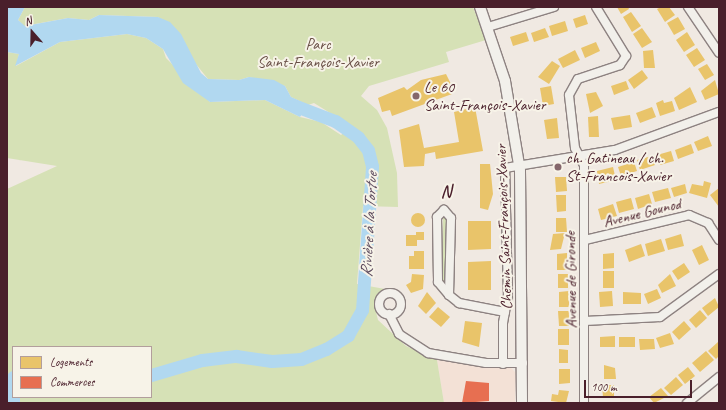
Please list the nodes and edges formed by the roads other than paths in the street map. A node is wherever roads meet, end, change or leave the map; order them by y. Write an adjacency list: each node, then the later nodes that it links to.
1 (480, 7): 5 (street, Chemin Saint-François-Xavier)
2 (554, 7): 5 (street)
3 (596, 7): 8 (street, Avenue de Gironde)
4 (688, 7): 6 (street)
5 (488, 28): 9 (street, Chemin Saint-François-Xavier)
6 (719, 53)
7 (719, 112): 8 (street)
8 (580, 157): 9 (street); 10 (street, Avenue de Gironde)
9 (519, 164): 14 (street); 17 (street, Chemin Saint-François-Xavier)
10 (585, 240): 11 (street, Avenue Gounod); 16 (street, Avenue de Gironde)
11 (719, 240)
12 (719, 274): 16 (street)
13 (449, 295): 13 (street); 14 (street)
14 (505, 312): 18 (street)
15 (389, 314): 18 (street)
16 (585, 321): 21 (street, Avenue de Gironde)
17 (523, 363): 18 (street); 20 (street, Chemin Saint-François-Xavier)
18 (502, 364)
19 (719, 377): 22 (street)
20 (522, 403)
21 (584, 403)
22 (687, 403)

